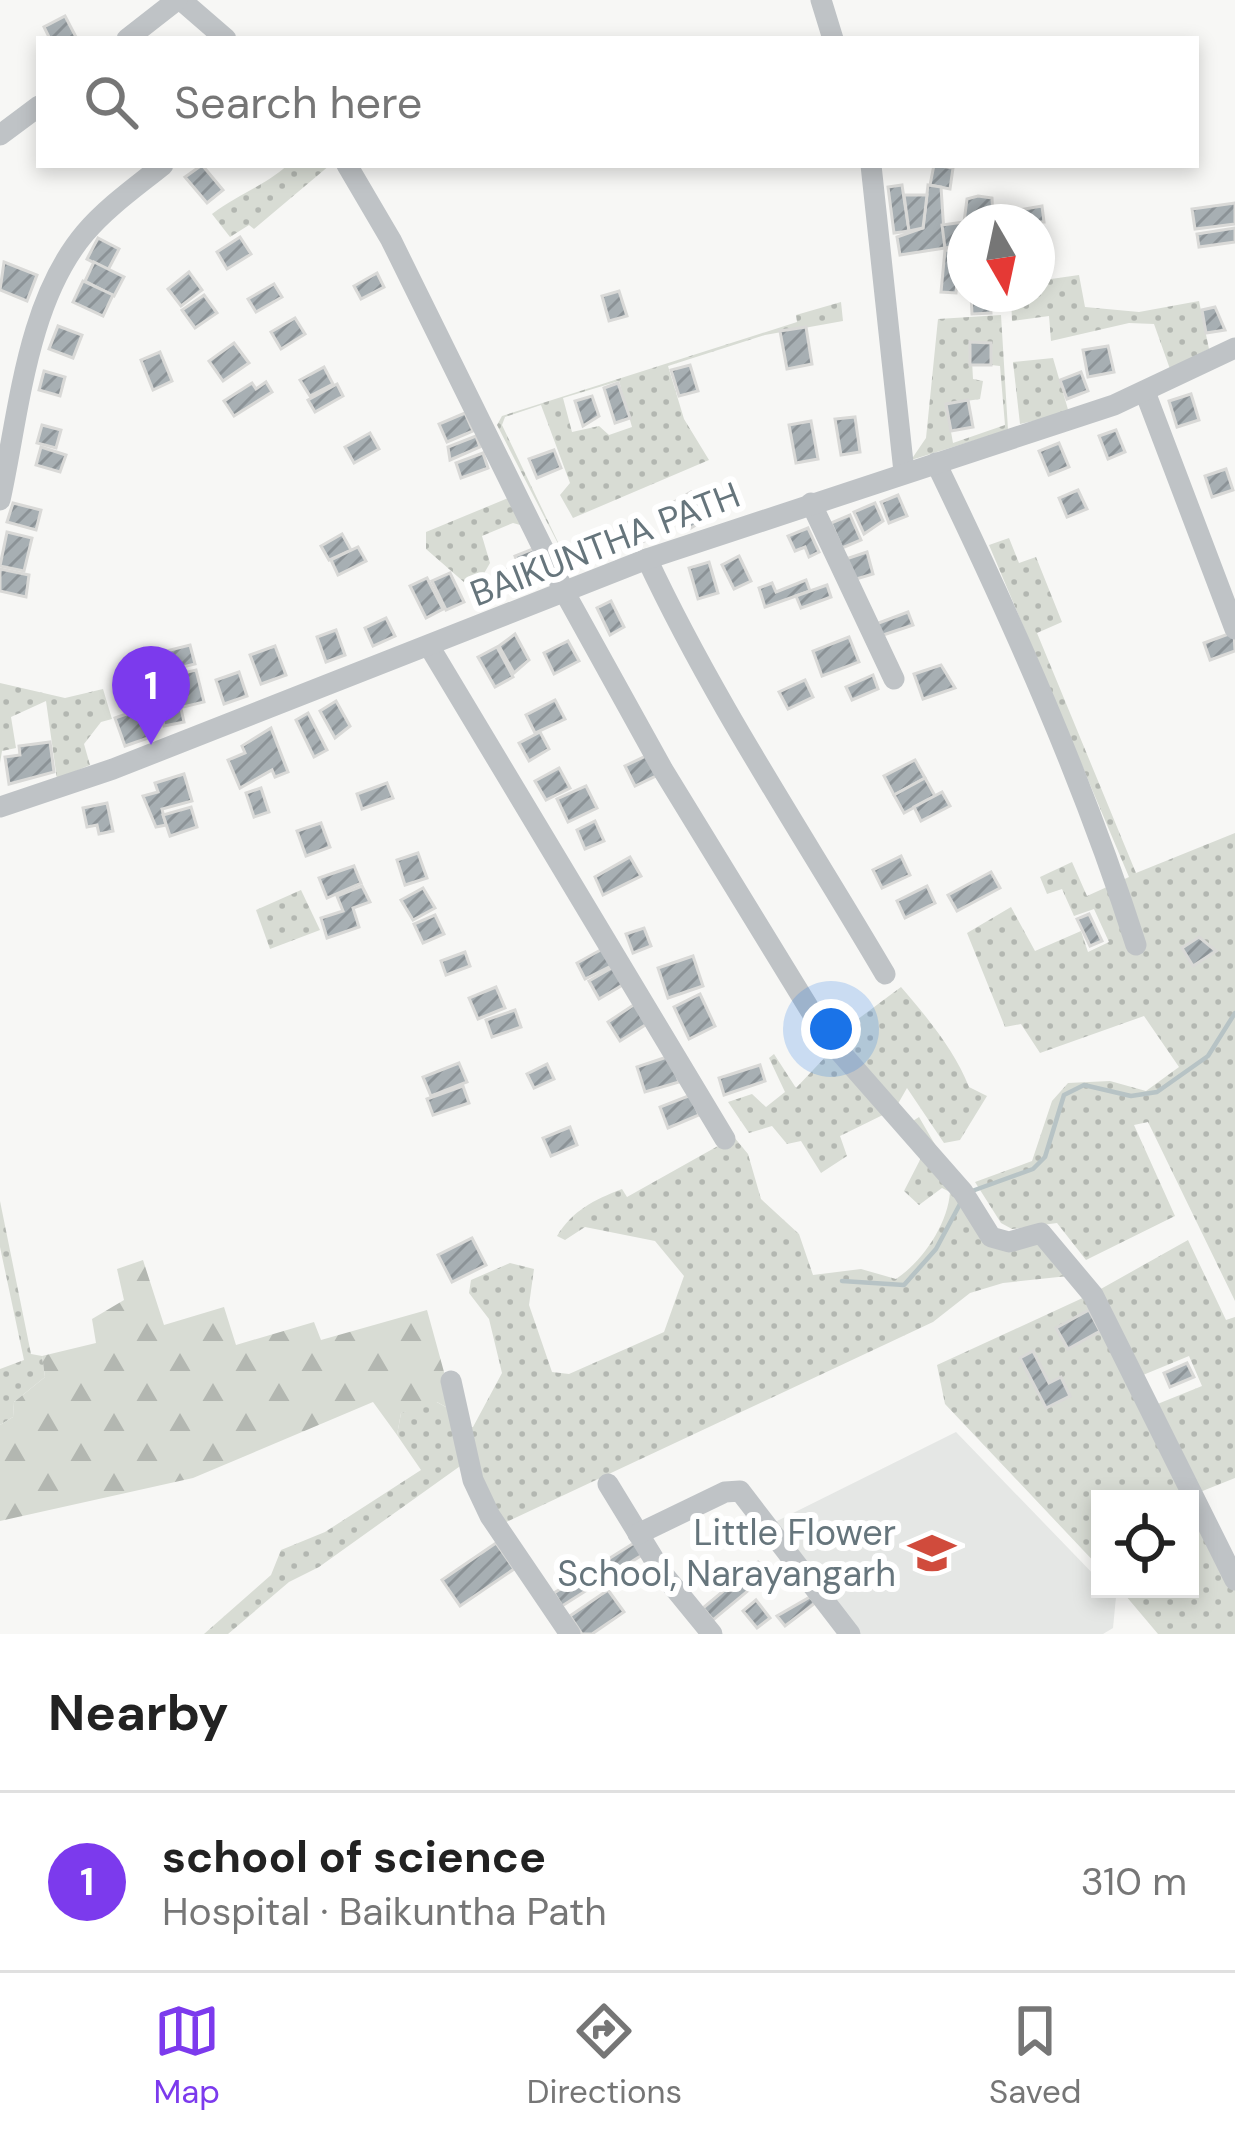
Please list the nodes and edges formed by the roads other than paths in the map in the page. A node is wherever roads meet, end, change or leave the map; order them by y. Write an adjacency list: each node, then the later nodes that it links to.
1 (179, 0): 3 (street); 4 (street)
2 (821, 0): 5 (street)
3 (131, 36)
4 (222, 36)
5 (831, 36)
6 (36, 108): 7 (street)
7 (0, 135)
8 (160, 168): 15 (street)
9 (349, 168): 18 (street)
10 (871, 168): 14 (street)
11 (1235, 348): 12 (street, BAIKUNTHA PATH)
12 (1145, 392): 13 (street, BAIKUNTHA PATH); 19 (street)
13 (936, 463): 14 (street, BAIKUNTHA PATH); 23 (street)
14 (904, 472): 16 (street, BAIKUNTHA PATH)
15 (0, 500)
16 (811, 503): 17 (street, BAIKUNTHA PATH); 21 (street)
17 (647, 559): 18 (street, BAIKUNTHA PATH); 24 (street)
18 (565, 593): 20 (street, BAIKUNTHA PATH); 29 (street)
19 (1235, 629)
20 (429, 646): 22 (street, BAIKUNTHA PATH); 25 (street)
21 (894, 679)
22 (0, 807)
23 (1136, 945)
24 (885, 974)
25 (724, 1139)
26 (451, 1381): 30 (street)
27 (608, 1484): 28 (street)
28 (638, 1534): 31 (street); 32 (street)
29 (1235, 1580)
30 (570, 1634)
31 (712, 1634)
32 (850, 1634)

